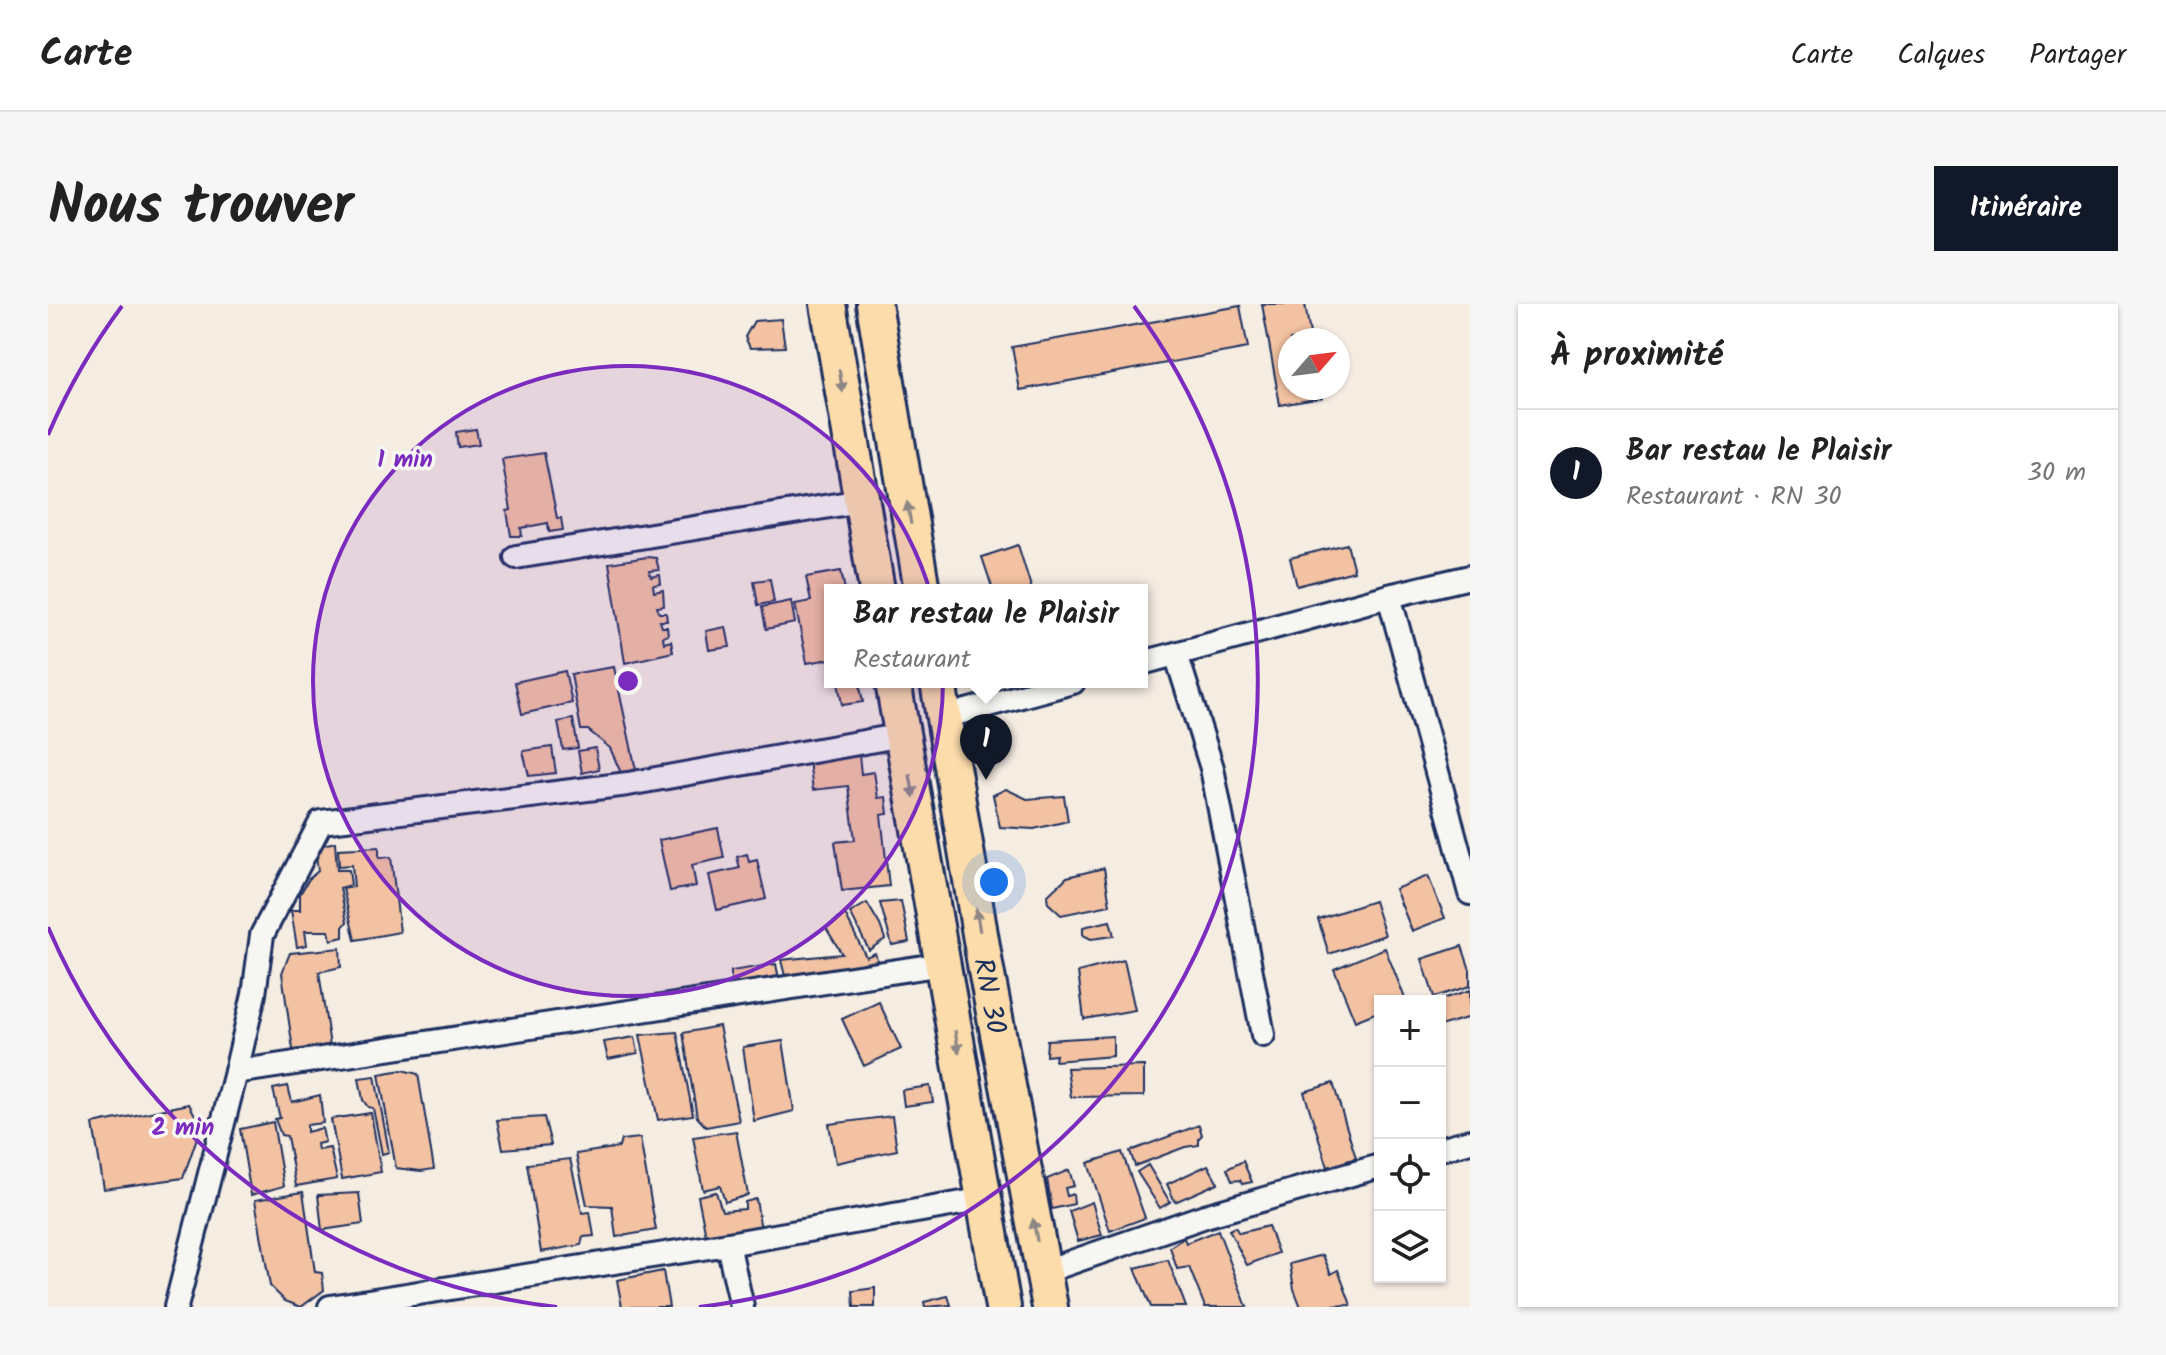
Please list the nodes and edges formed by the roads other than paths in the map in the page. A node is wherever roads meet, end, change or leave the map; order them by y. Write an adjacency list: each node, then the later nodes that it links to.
1 (828, 304): 3 (main road, one-way to 3)
2 (874, 304): 7 (main road, one-way to 2)
3 (861, 501): 4 (street); 6 (main road)
4 (516, 557)
5 (1470, 577): 8 (street)
6 (876, 584)
7 (921, 584)
8 (1389, 596): 9 (street); 16 (street)
9 (1176, 654): 10 (street); 18 (street)
10 (1148, 661)
11 (894, 688): 15 (main road, RN 30)
12 (939, 688): 14 (main road, RN 30 / RN 30)
13 (1051, 688): 14 (street)
14 (944, 717): 25 (main road, RN 30 / RN 30, one-way to 14)
15 (903, 735): 17 (main road, RN 30, one-way to 17); 19 (street)
16 (1470, 893)
17 (943, 964): 19 (street); 23 (main road, RN 30, one-way to 23)
18 (1263, 1035)
19 (236, 1072): 26 (street)
20 (1470, 1141): 21 (street)
21 (1446, 1147)
22 (1374, 1168): 25 (street)
23 (985, 1199): 24 (street); 29 (main road, RN 30)
24 (728, 1244): 27 (street); 28 (street)
25 (1043, 1272): 30 (main road, RN 30 / RN 30)
26 (176, 1307)
27 (330, 1307)
28 (742, 1307)
29 (1003, 1307)
30 (1050, 1307)

